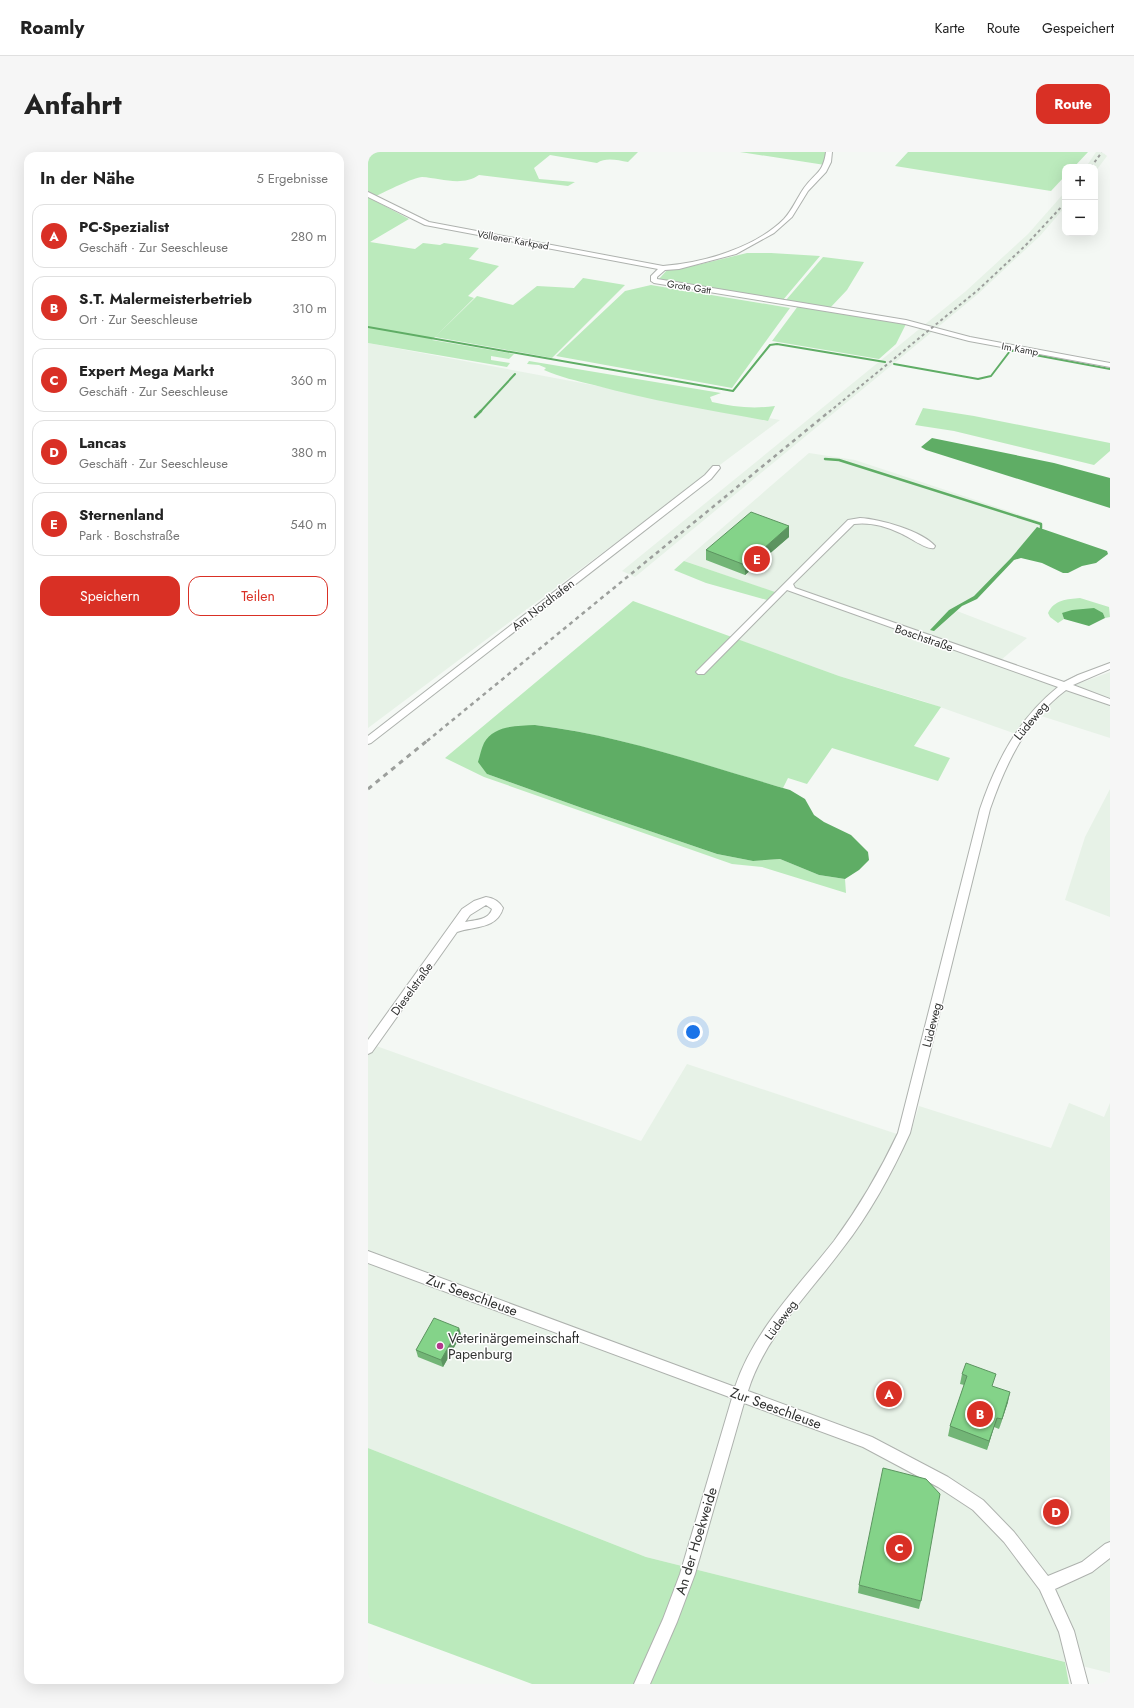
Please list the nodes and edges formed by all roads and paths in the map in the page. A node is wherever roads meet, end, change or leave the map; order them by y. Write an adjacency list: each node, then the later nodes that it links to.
1 (829, 152): 3 (street, Grote Gatt)
2 (368, 194): 3 (street, Völlener Karkpad)
3 (663, 268): 4 (street, Grote Gatt)
4 (931, 329): 5 (street, Im Kamp)
5 (1110, 365)
6 (716, 468): 13 (street, Am Nordhafen)
7 (931, 546): 8 (street)
8 (789, 583): 10 (street); 11 (street, Boschstraße)
9 (1110, 666): 11 (street, Lüdeweg)
10 (701, 672)
11 (1064, 686): 12 (street, Boschstraße); 17 (street, Lüdeweg)
12 (1110, 702)
13 (368, 741)
14 (455, 929): 15 (street, Dieselstraße)
15 (368, 1049)
16 (368, 1257): 17 (street, Zur Seeschleuse)
17 (740, 1395): 19 (street, Zur Seeschleuse); 20 (street, An der Hoekweide)
18 (1110, 1549): 19 (street)
19 (1045, 1585): 21 (street, Zur Seeschleuse)
20 (642, 1684)
21 (1080, 1684)

